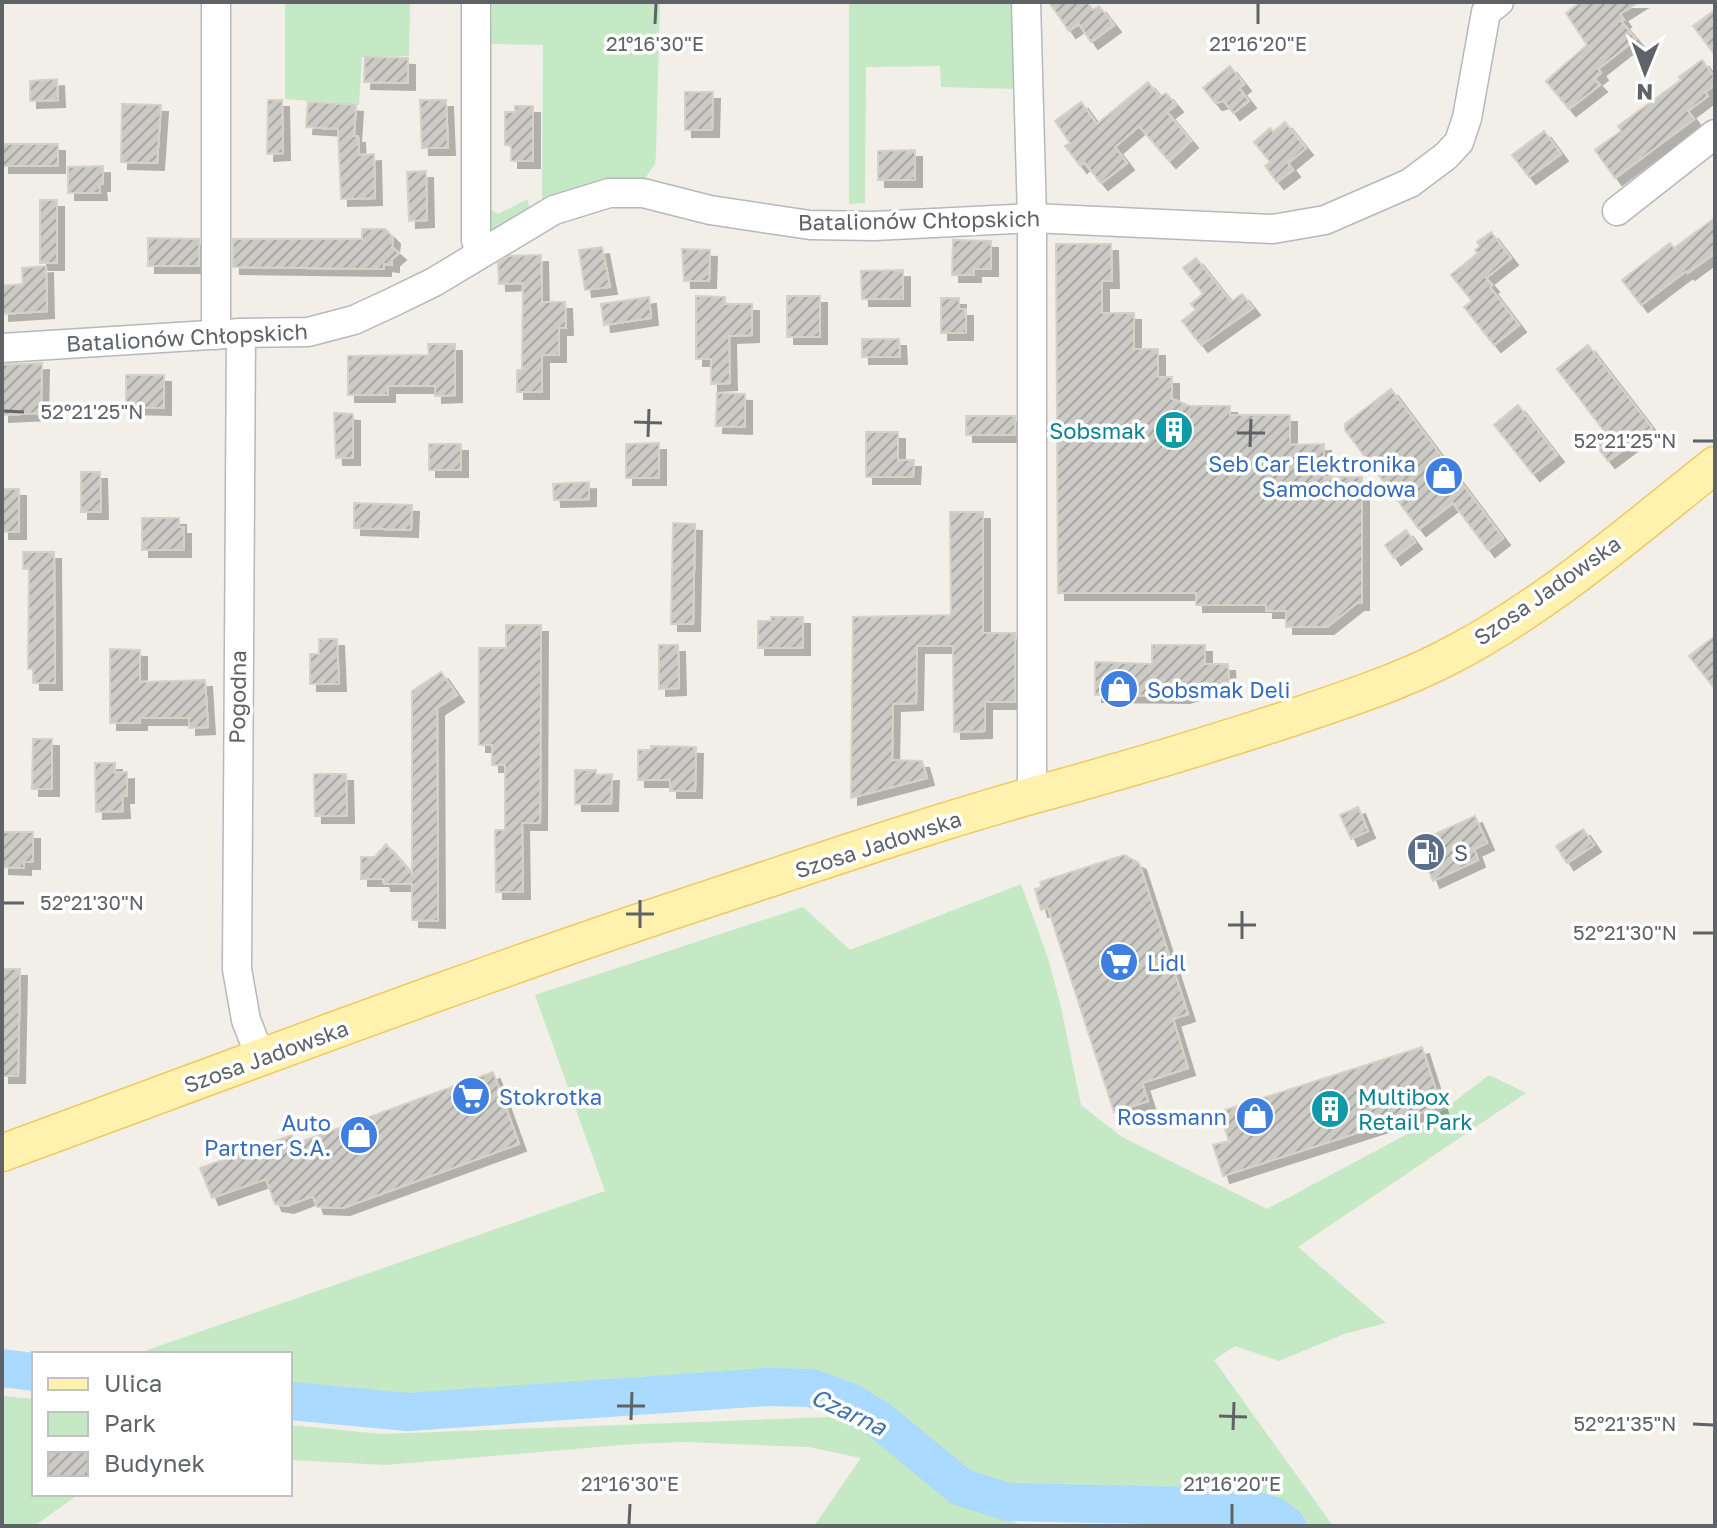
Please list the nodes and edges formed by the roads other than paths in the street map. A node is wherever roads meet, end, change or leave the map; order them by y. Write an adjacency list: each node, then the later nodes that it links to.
1 (216, 2): 9 (street, Pogodna)
2 (476, 2): 8 (street)
3 (1026, 2): 7 (street)
4 (1499, 2): 7 (street, Batalionów Chłopskich)
5 (1715, 134): 6 (street)
6 (1617, 211)
7 (1032, 218): 8 (street, Batalionów Chłopskich); 12 (street)
8 (480, 254): 9 (street, Batalionów Chłopskich)
9 (228, 334): 10 (street, Batalionów Chłopskich); 13 (street, Pogodna)
10 (2, 348)
11 (1715, 465): 12 (main road, Szosa Jadowska)
12 (1032, 796): 13 (main road, Szosa Jadowska)
13 (261, 1058): 14 (main road, Szosa Jadowska)
14 (2, 1153)

